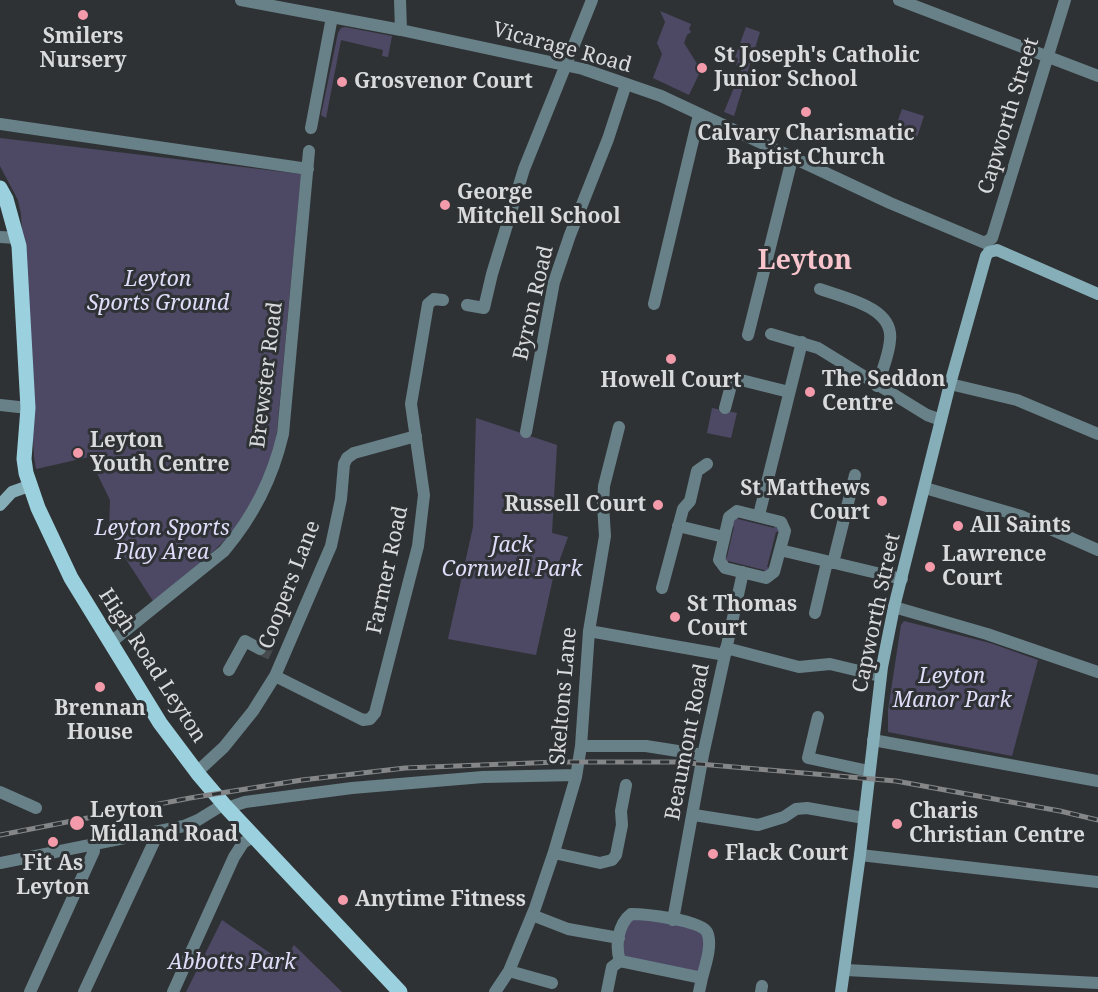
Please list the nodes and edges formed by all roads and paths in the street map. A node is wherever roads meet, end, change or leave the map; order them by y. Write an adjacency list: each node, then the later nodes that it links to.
1 (241, 0): 6 (street, Vicarage Road)
2 (399, 0): 7 (street)
3 (592, 0): 9 (street)
4 (899, 0): 8 (street)
5 (1065, 0): 8 (street, Capworth Street)
6 (332, 17): 7 (street, Vicarage Road); 14 (street)
7 (401, 30): 9 (street, Vicarage Road)
8 (1047, 56): 10 (street); 21 (street, Capworth Street)
9 (567, 65): 11 (street, Vicarage Road); 26 (street)
10 (1098, 76)
11 (626, 84): 12 (street, Vicarage Road); 36 (street, Byron Road)
12 (699, 115): 16 (street, Vicarage Road); 25 (street)
13 (0, 124): 17 (street)
14 (311, 128)
15 (309, 151): 17 (street, Brewster Road)
16 (792, 159): 21 (street, Vicarage Road); 27 (street)
17 (308, 169): 56 (street, Brewster Road)
18 (0, 188): 20 (main road, High Road Leyton)
19 (0, 237): 20 (street)
20 (17, 238): 32 (main road, High Road Leyton)
21 (989, 247): 23 (street, Vicarage Road); 28 (street, Capworth Street)
22 (819, 289): 29 (street)
23 (1098, 294)
24 (443, 300): 38 (street, Farmer Road)
25 (654, 304)
26 (467, 305)
27 (802, 342): 29 (street); 30 (street)
28 (950, 384): 34 (street, Capworth Street); 37 (street)
29 (877, 386): 34 (street)
30 (789, 393): 33 (street); 44 (street)
31 (0, 405): 32 (street)
32 (27, 408): 41 (main road, High Road Leyton)
33 (725, 408)
34 (941, 420): 42 (street, Capworth Street)
35 (619, 427): 55 (street, Skeltons Lane)
36 (526, 432)
37 (1098, 434)
38 (416, 436): 61 (street, Coopers Lane); 61 (street, Farmer Road)
39 (707, 464): 45 (street)
40 (855, 476): 49 (street)
41 (29, 486): 43 (street); 56 (main road, High Road Leyton)
42 (925, 488): 48 (street); 51 (street, Capworth Street)
43 (0, 505)
44 (759, 515): 46 (street); 47 (street)
45 (678, 526): 46 (street); 52 (street)
46 (724, 537): 50 (street)
47 (780, 550): 49 (street); 50 (street)
48 (1098, 550)
49 (830, 563): 51 (street); 54 (street)
50 (743, 572): 58 (street, Beaumont Road)
51 (902, 579): 53 (street, Capworth Street)
52 (662, 588)
53 (894, 608): 60 (street); 62 (street, Capworth Street)
54 (815, 613)
55 (588, 631): 58 (street); 65 (street, Skeltons Lane)
56 (110, 643): 68 (main road, High Road Leyton)
57 (260, 649): 59 (street)
58 (726, 652): 62 (street); 66 (street, Beaumont Road)
59 (229, 670)
60 (1098, 672)
61 (274, 676): 68 (street, Coopers Lane)
62 (880, 676): 64 (street, Capworth Street)
63 (818, 717): 67 (street)
64 (873, 740): 67 (street, Capworth Street); 70 (street)
65 (581, 746): 66 (street); 69 (street, Skeltons Lane)
66 (703, 755): 75 (street, Beaumont Road)
67 (869, 771): 76 (street, Capworth Street)
68 (197, 772): 73 (main road, High Road Leyton)
69 (576, 775): 73 (street); 80 (street, Skeltons Lane)
70 (1098, 781)
71 (626, 785): 80 (street)
72 (0, 792): 74 (street)
73 (225, 806): 77 (street); 78 (main road, High Road Leyton)
74 (36, 807)
75 (694, 815): 76 (street); 85 (street, Beaumont Road)
76 (864, 818): 81 (street, Capworth Street)
77 (154, 832): 79 (street); 94 (street)
78 (254, 836): 95 (street); 96 (main road, High Road Leyton)
79 (93, 844): 82 (street); 93 (street)
80 (554, 853): 84 (street, Skeltons Lane)
81 (860, 855): 83 (street); 88 (street, Capworth Street)
82 (0, 863)
83 (1098, 882)
84 (532, 915): 86 (street); 89 (street, Skeltons Lane)
85 (673, 920): 86 (street); 90 (street)
86 (619, 938): 87 (street)
87 (620, 961): 90 (street); 98 (street)
88 (846, 970): 92 (street); 100 (street, Capworth Street)
89 (509, 971): 91 (street); 97 (street, Skeltons Lane)
90 (702, 978): 99 (street)
91 (552, 982)
92 (1098, 983)
93 (30, 992)
94 (84, 992)
95 (173, 992)
96 (400, 992)
97 (495, 992)
98 (607, 992)
99 (699, 992)
100 (841, 992)

